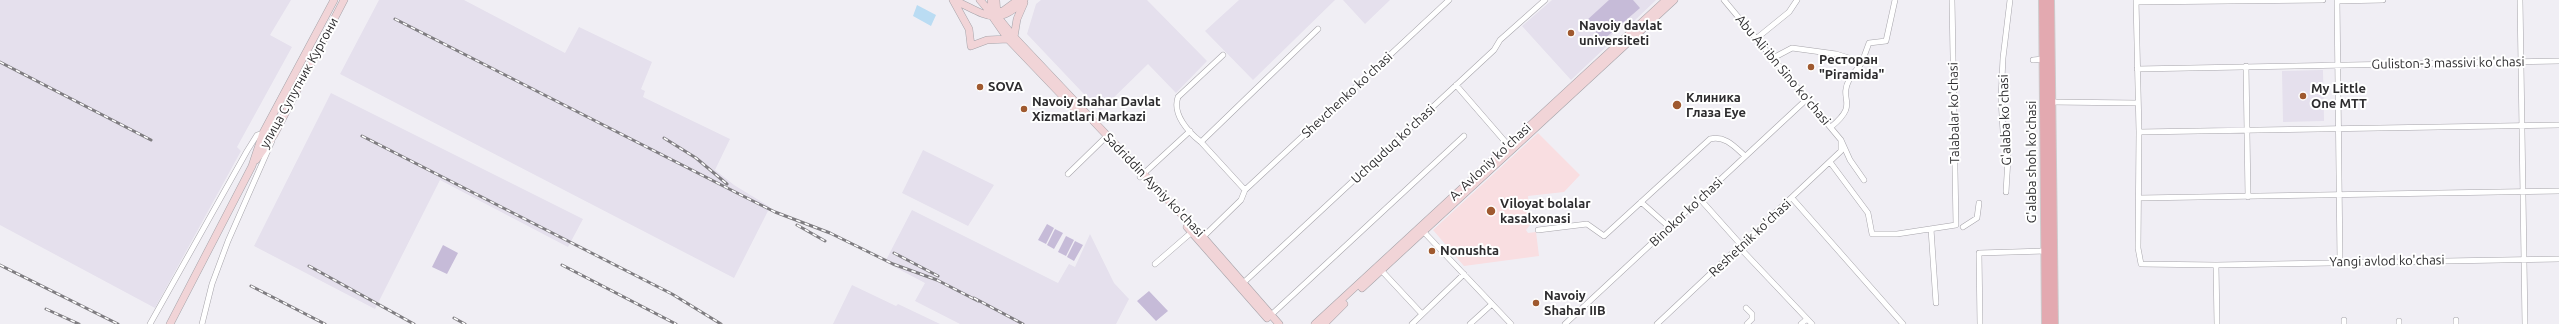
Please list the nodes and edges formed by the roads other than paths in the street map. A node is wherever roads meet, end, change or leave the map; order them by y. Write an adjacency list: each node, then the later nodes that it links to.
1 (334, 0): 51 (main road)
2 (344, 0): 52 (main road, улица Супутник Кургони)
3 (953, 0): 26 (main road); 28 (main road)
4 (980, 0): 26 (main road, Sadriddin Ayniy ko'chasi)
5 (996, 0): 26 (main road)
6 (1018, 0): 26 (main road)
7 (1025, 0): 26 (main road); 28 (main road)
8 (1449, 0): 64 (street, Shevchenko ko'chasi)
9 (1534, 0): 25 (street)
10 (1545, 0): 25 (street, Uchquduq ko'chasi)
11 (1666, 0): 57 (main road, A. Avloniy ko'chasi)
12 (1674, 0): 77 (main road, A. Avloniy ko'chasi)
13 (1724, 0): 29 (street, Abu Ali ibn Sino ko'chasi)
14 (1797, 0): 29 (street)
15 (1895, 0): 35 (street)
16 (1952, 0): 78 (street, Talabalar ko'chasi)
17 (2010, 0): 66 (street, G'alaba ko'chasi)
18 (2043, 0): 32 (main road, G'alaba shoh ko'chasi)
19 (2050, 0): 42 (main road, G'alaba shoh ko'chasi)
20 (2323, 0): 24 (street)
21 (2337, 0): 22 (street); 37 (street)
22 (2383, 0)
23 (2520, 0): 36 (street)
24 (2136, 1): 39 (street)
25 (1539, 5): 40 (street, Uchquduq ko'chasi)
26 (992, 11): 28 (main road, Sadriddin Ayniy ko'chasi)
27 (1318, 29): 56 (street)
28 (1011, 38): 54 (main road, Sadriddin Ayniy ko'chasi)
29 (1756, 38): 31 (street, Abu Ali ibn Sino ko'chasi)
30 (1223, 55): 48 (street)
31 (1773, 58): 35 (street); 41 (street, Abu Ali ibn Sino ko'chasi)
32 (2043, 59): 33 (street); 83 (main road, G'alaba shoh ko'chasi)
33 (2033, 60)
34 (2559, 61): 36 (street, Guliston-3 massivi ko'chasi)
35 (1862, 62): 46 (street)
36 (2521, 62): 37 (street, Guliston-3 massivi ko'chasi); 45 (street)
37 (2338, 64): 38 (street, Guliston-3 massivi ko'chasi); 47 (street)
38 (2246, 66): 39 (street, Guliston-3 massivi ko'chasi); 49 (street)
39 (2137, 69): 43 (street)
40 (1456, 85): 57 (street); 91 (street, Uchquduq ko'chasi)
41 (1807, 99): 46 (street, Abu Ali ibn Sino ko'chasi); 58 (street, Binokor ko'chasi)
42 (2051, 102): 43 (street); 115 (main road, G'alaba shoh ko'chasi)
43 (2138, 103): 50 (street)
44 (2559, 125): 45 (street)
45 (2522, 126): 47 (street); 67 (street)
46 (1831, 127): 55 (street, Abu Ali ibn Sino ko'chasi)
47 (2338, 129): 49 (street); 68 (street)
48 (1190, 131): 56 (street); 62 (street)
49 (2247, 131): 50 (street); 69 (street)
50 (2140, 132): 71 (street)
51 (263, 133): 60 (main road); 99 (street)
52 (274, 135): 60 (main road, улица Супутник Кургони); 100 (street)
53 (1464, 136): 96 (street)
54 (1105, 138): 61 (street); 62 (main road, Sadriddin Ayniy ko'chasi)
55 (1841, 140): 59 (street, Reshetnik ko'chasi); 63 (street, Abu Ali ibn Sino ko'chasi)
56 (1202, 142): 64 (street)
57 (1508, 145): 77 (main road, A. Avloniy ko'chasi)
58 (1745, 156): 72 (street, Binokor ko'chasi); 73 (street)
59 (1830, 162): 70 (street, Reshetnik ko'chasi); 78 (street)
60 (252, 166): 98 (main road)
61 (1068, 174)
62 (1141, 176): 79 (main road, Sadriddin Ayniy ko'chasi)
63 (1864, 180)
64 (1245, 190): 81 (street, Shevchenko ko'chasi)
65 (2559, 191): 67 (street)
66 (2006, 192)
67 (2523, 192): 68 (street); 84 (street)
68 (2339, 195): 69 (street); 86 (street)
69 (2248, 197): 71 (street)
70 (1792, 198): 82 (street, Reshetnik ko'chasi); 112 (street)
71 (2139, 198): 88 (street, Yangi avlod ko'chasi)
72 (1700, 199): 75 (street, Binokor ko'chasi); 82 (street)
73 (1640, 202): 75 (street); 80 (street)
74 (1979, 203): 76 (street)
75 (1669, 227): 107 (street, Binokor ko'chasi)
76 (1963, 227)
77 (1422, 229): 89 (main road, A. Avloniy ko'chasi); 90 (street); 102 (main road, A. Avloniy ko'chasi)
78 (1931, 229): 93 (street)
79 (1193, 230): 81 (main road, Sadriddin Ayniy ko'chasi); 87 (street)
80 (1538, 230)
81 (1201, 239): 91 (main road, Sadriddin Ayniy ko'chasi)
82 (1741, 247): 97 (street); 108 (street, Reshetnik ko'chasi)
83 (2045, 251): 113 (street); 114 (main road, G'alaba shoh ko'chasi)
84 (2524, 259): 85 (street, Yangi avlod ko'chasi); 86 (street, Yangi avlod ko'chasi); 117 (street)
85 (2559, 259)
86 (2340, 262): 88 (street, Yangi avlod ko'chasi)
87 (1155, 264)
88 (2216, 265): 116 (street)
89 (1381, 270): 95 (street); 103 (main road, A. Avloniy ko'chasi)
90 (1464, 274): 92 (street); 95 (street)
91 (1241, 284): 96 (main road, Sadriddin Ayniy ko'chasi)
92 (1492, 304): 105 (street); 106 (street)
93 (1936, 304)
94 (1746, 308): 109 (street)
95 (1422, 314): 104 (street)
96 (1270, 319): 101 (main road, Sadriddin Ayniy ko'chasi)
97 (1807, 319): 110 (street); 111 (street)
98 (170, 323)
99 (150, 324)
100 (202, 324)
101 (1279, 324)
102 (1315, 324)
103 (1324, 324)
104 (1412, 324)
105 (1470, 324)
106 (1511, 324)
107 (1565, 324)
108 (1657, 324)
109 (1748, 324)
110 (1801, 324)
111 (1812, 324)
112 (1902, 324)
113 (1980, 324)
114 (2046, 324)
115 (2054, 324)
116 (2217, 324)
117 (2525, 324)

